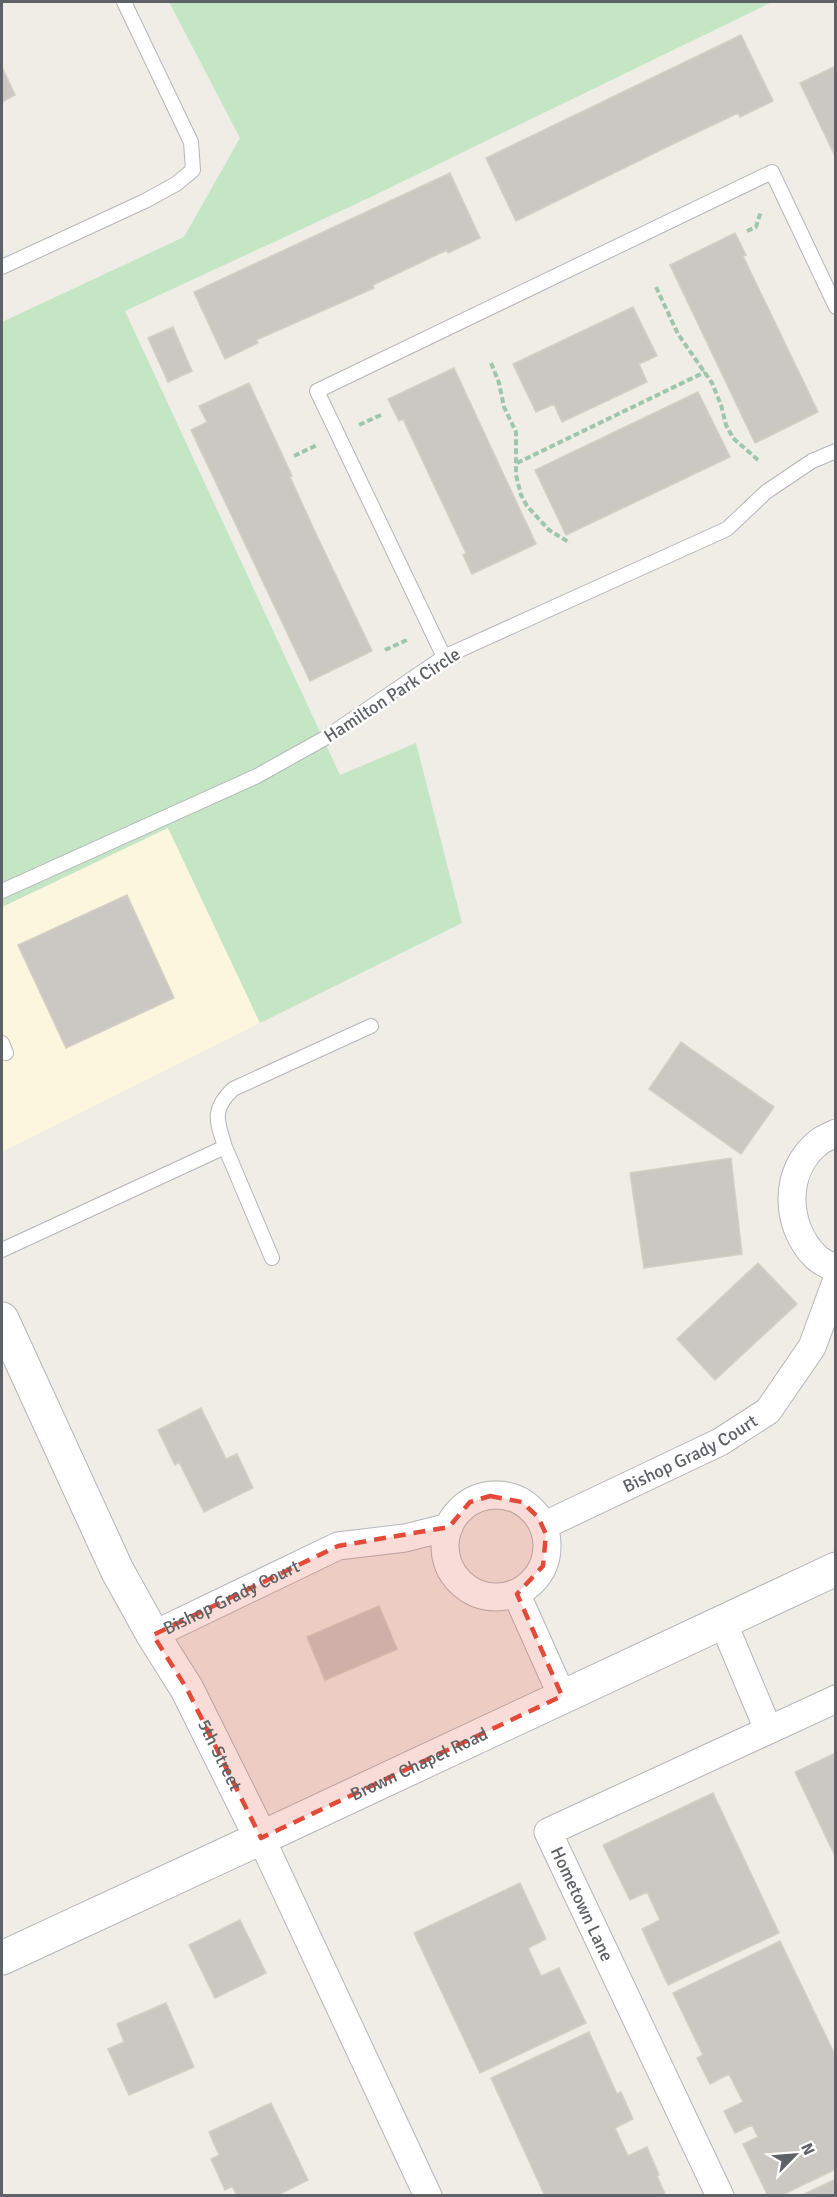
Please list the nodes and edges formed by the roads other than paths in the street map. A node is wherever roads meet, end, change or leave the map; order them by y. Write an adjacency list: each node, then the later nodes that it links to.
1 (124, 2): 2 (lane)
2 (2, 267)
3 (836, 307): 5 (lane)
4 (836, 451): 5 (lane, Hamilton Park Circle)
5 (444, 657): 6 (lane, Hamilton Park Circle)
6 (2, 891)
7 (371, 1026): 9 (lane)
8 (836, 1133): 12 (street)
9 (225, 1147): 10 (lane); 11 (lane)
10 (2, 1250)
11 (272, 1258)
12 (836, 1269)
13 (836, 1282): 15 (street, Bishop Grady Court)
14 (2, 1319): 20 (street, 5th Street)
15 (543, 1526): 16 (street); 18 (street)
16 (449, 1527): 18 (street); 20 (street, Bishop Grady Court)
17 (836, 1569): 19 (street, Brown Chapel Road)
18 (516, 1593): 21 (street)
19 (722, 1620): 21 (street, Brown Chapel Road); 23 (street)
20 (153, 1635): 24 (street, 5th Street)
21 (562, 1696): 24 (street, Brown Chapel Road)
22 (836, 1699): 23 (street, Hometown Lane)
23 (768, 1729): 27 (street, Hometown Lane)
24 (261, 1838): 25 (street, Brown Chapel Road); 26 (street, 5th Street)
25 (2, 1958)
26 (428, 2196)
27 (720, 2196)

